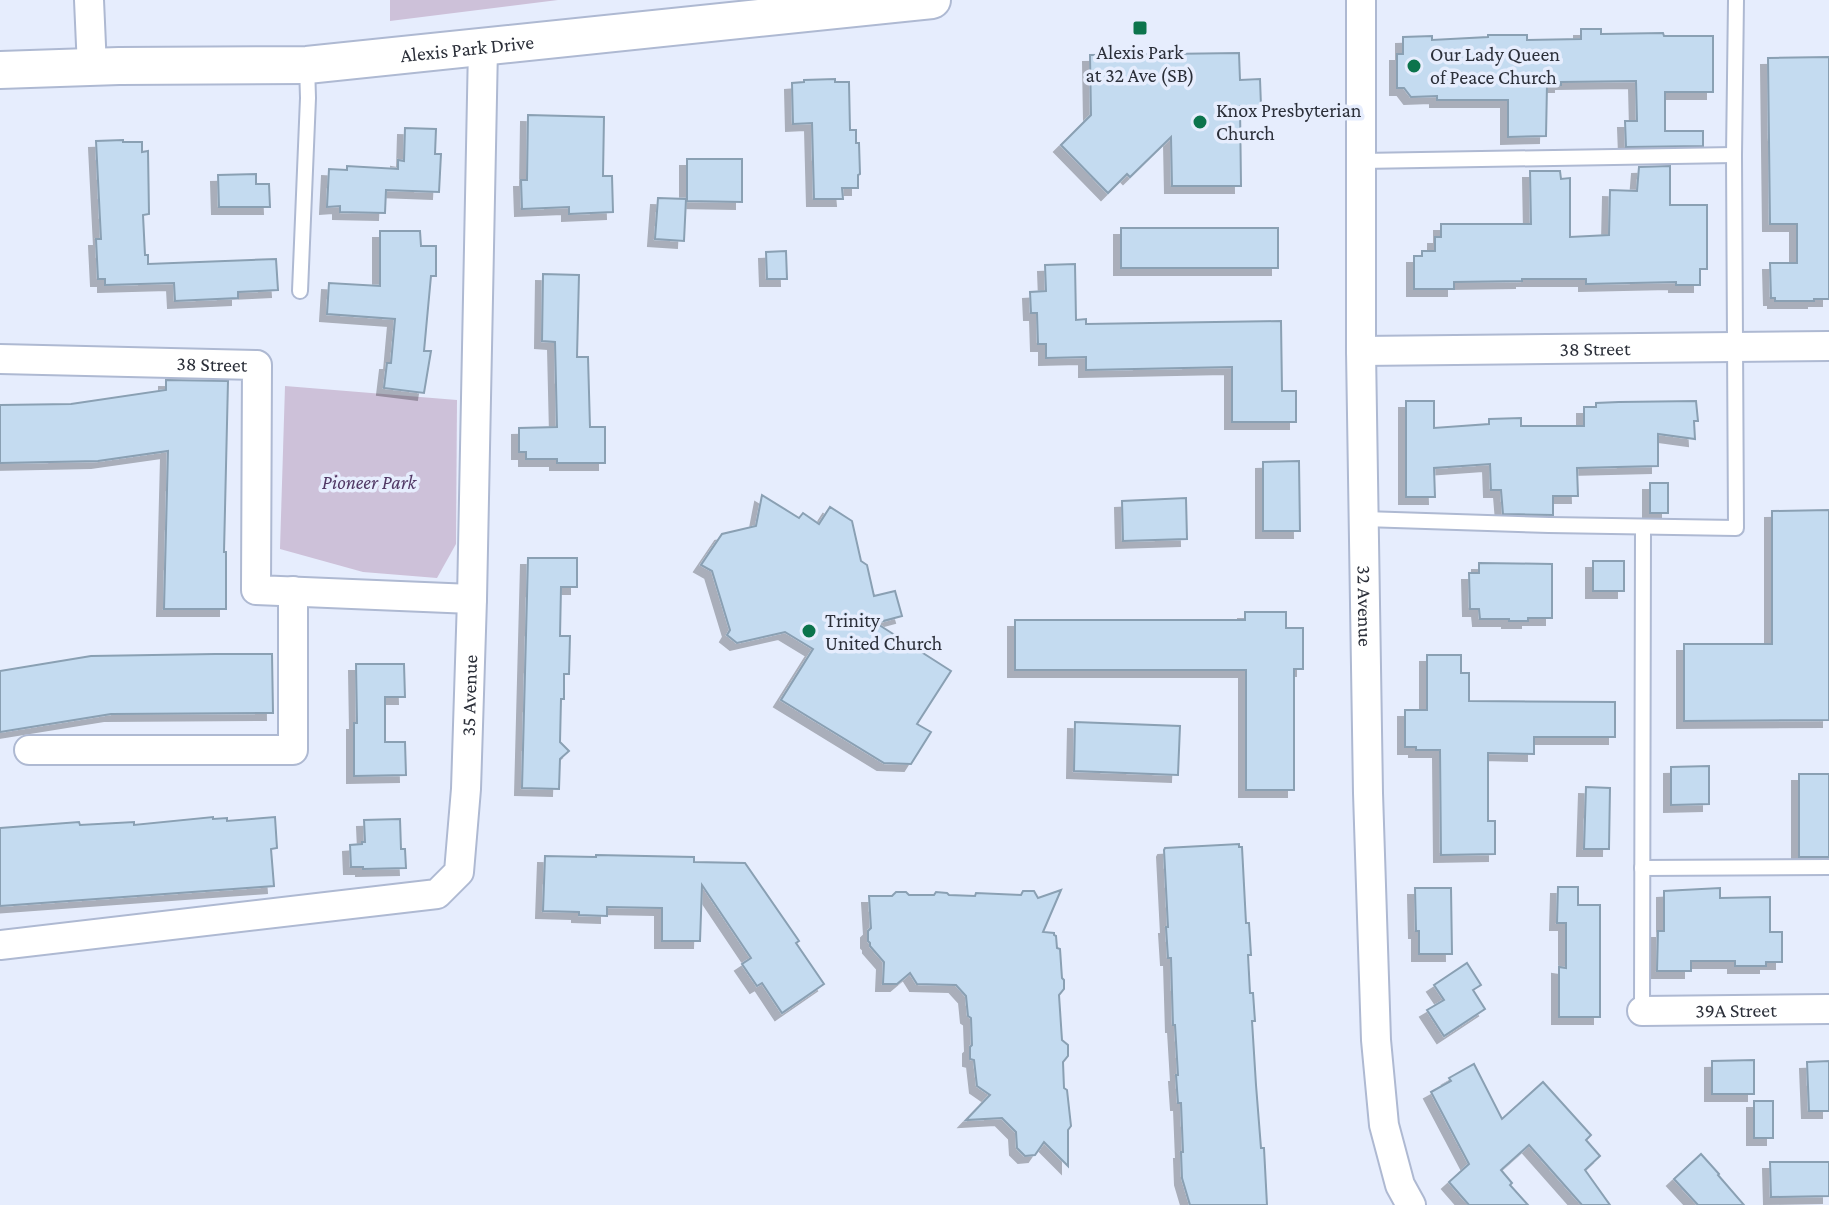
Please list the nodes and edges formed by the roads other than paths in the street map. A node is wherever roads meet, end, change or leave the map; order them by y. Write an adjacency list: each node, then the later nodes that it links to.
1 (89, 0): 7 (street)
2 (932, 0): 5 (street, Alexis Park Drive)
3 (1361, 0): 10 (street, 32 Avenue)
4 (1736, 0): 9 (lane)
5 (483, 47): 6 (street, Alexis Park Drive); 19 (street, 35 Avenue)
6 (307, 65): 7 (street, Alexis Park Drive); 11 (lane)
7 (92, 68): 8 (street, Alexis Park Drive)
8 (0, 70)
9 (1734, 155): 10 (lane); 13 (lane)
10 (1361, 161): 14 (street, 32 Avenue)
11 (300, 291)
12 (1829, 346): 13 (street, 38 Street)
13 (1735, 347): 14 (street, 38 Street); 17 (lane)
14 (1361, 351): 16 (street, 32 Avenue)
15 (0, 359): 18 (street, 38 Street)
16 (1364, 519): 17 (lane); 26 (street, 32 Avenue)
17 (1643, 527): 22 (lane)
18 (293, 591): 19 (street, 38 Street); 20 (street)
19 (472, 599): 23 (street, 35 Avenue)
20 (29, 750)
21 (1829, 867): 22 (lane)
22 (1642, 868): 25 (lane)
23 (0, 945)
24 (1829, 1009): 25 (street, 39A Street)
25 (1642, 1011)
26 (1411, 1205)

